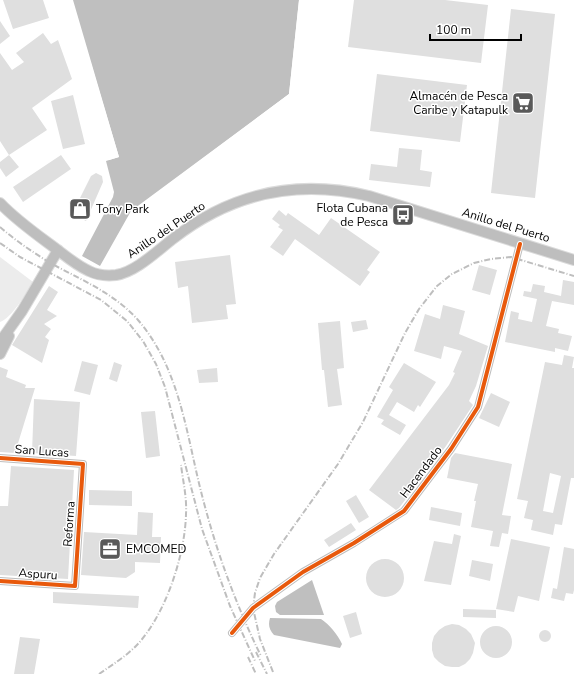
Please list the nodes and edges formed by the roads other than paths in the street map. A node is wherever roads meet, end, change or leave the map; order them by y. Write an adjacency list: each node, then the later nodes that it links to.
1 (0, 203): 3 (main road, Anillo del Puerto)
2 (520, 244): 3 (main road, Anillo del Puerto); 4 (main road, Anillo del Puerto); 13 (street, Hacendado)
3 (58, 250): 5 (main road)
4 (574, 260)
5 (22, 311): 6 (main road); 7 (main road); 8 (main road)
6 (0, 327)
7 (0, 342)
8 (0, 354)
9 (0, 458): 10 (street, San Lucas)
10 (83, 464): 12 (street, Reforma)
11 (0, 581): 12 (street, Aspuru)
12 (75, 586)
13 (232, 634)

